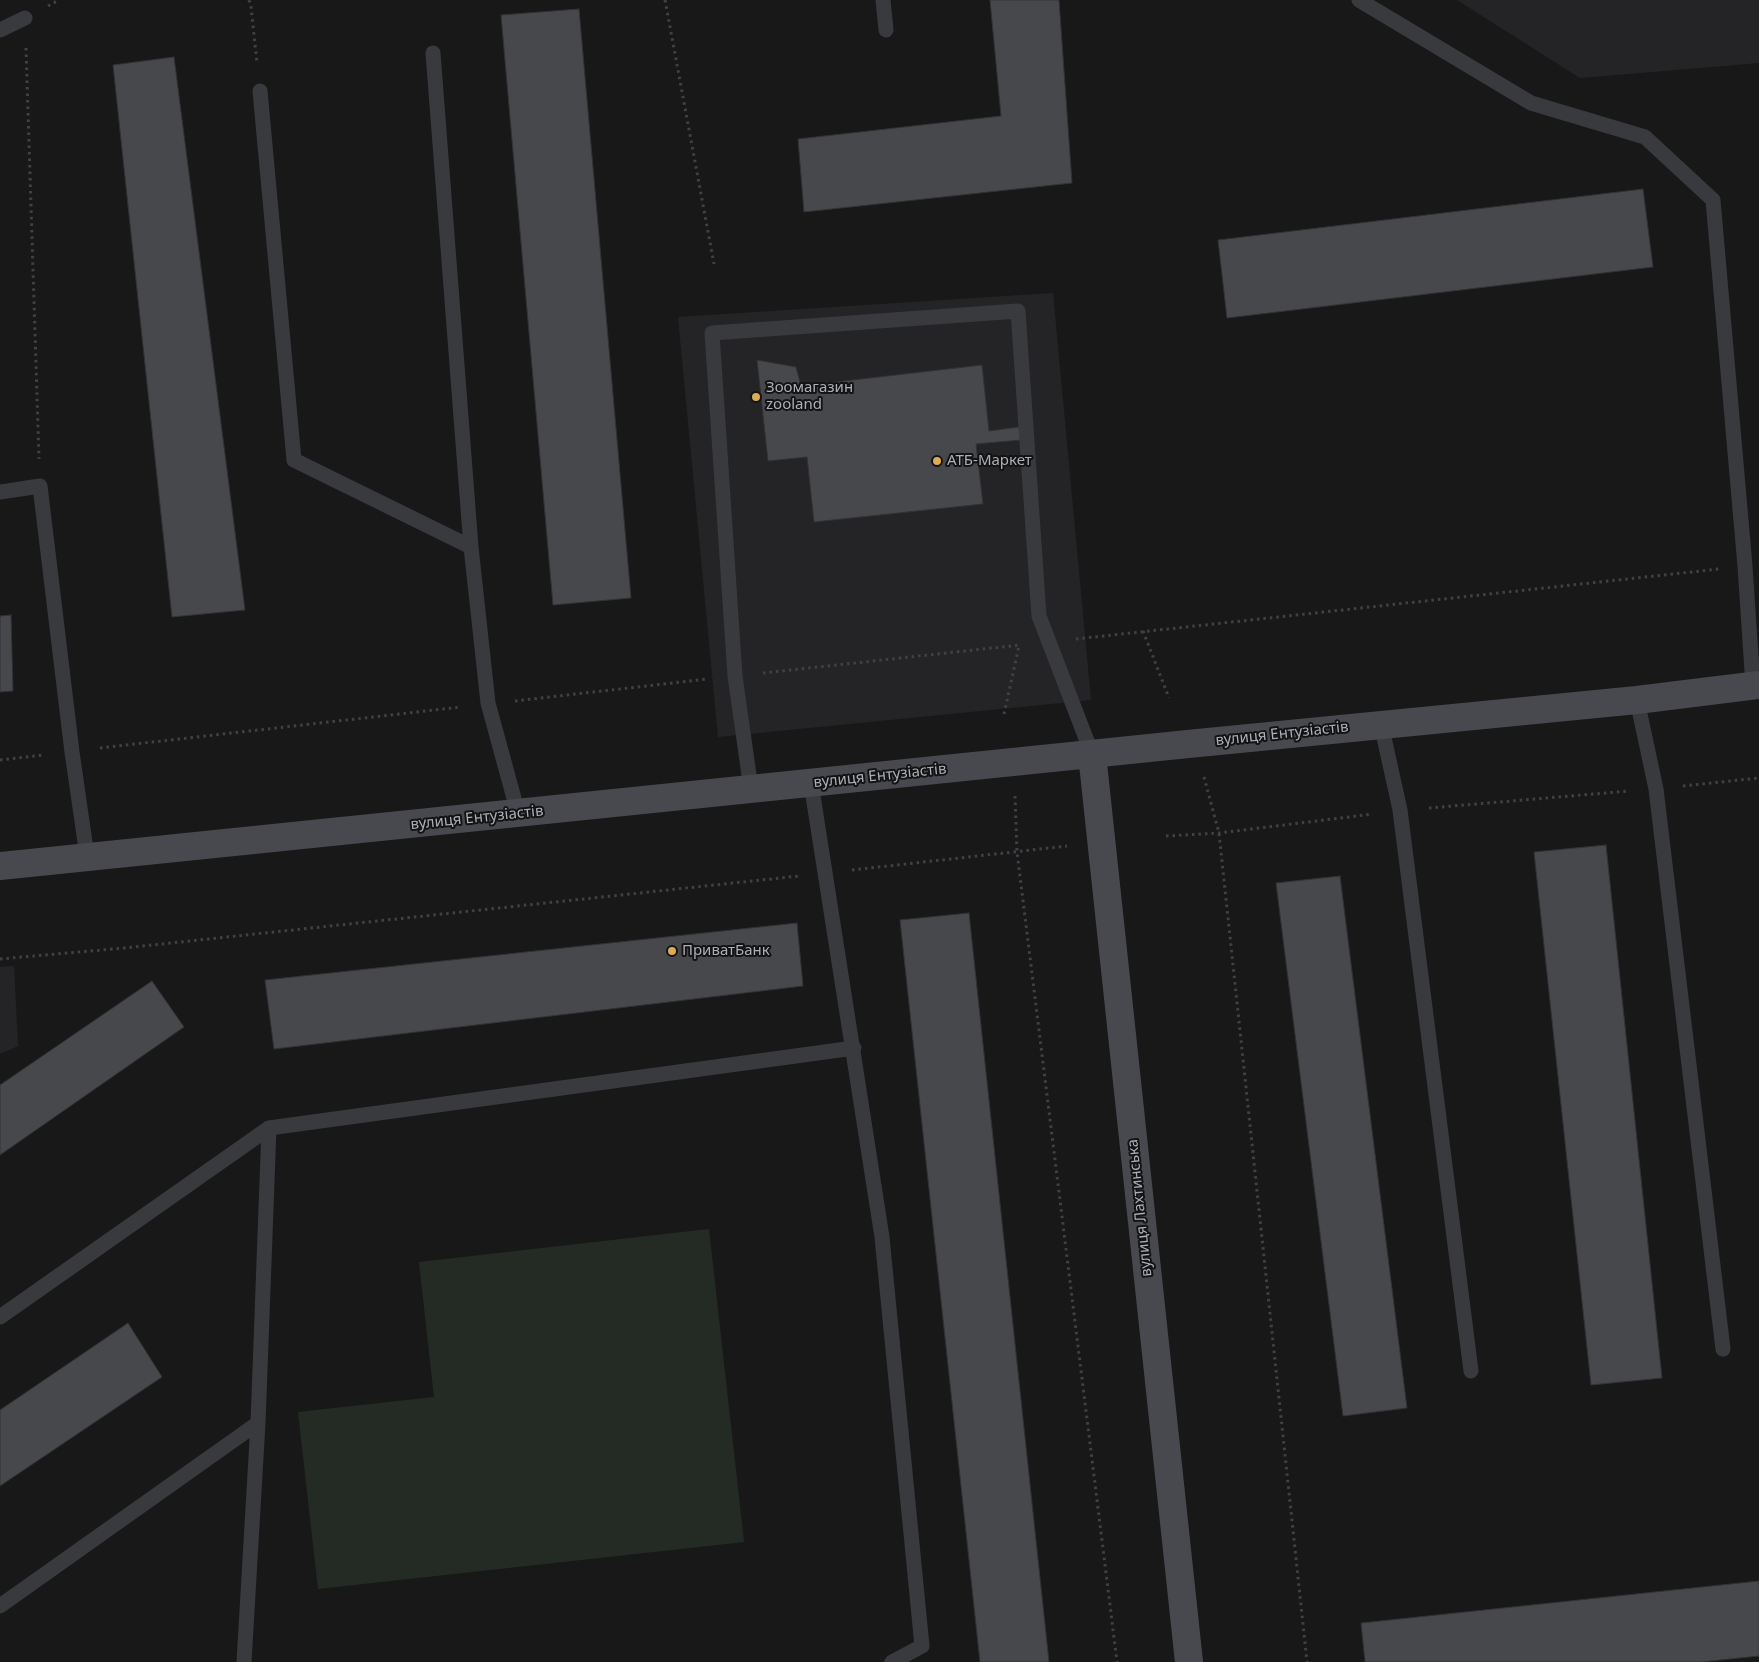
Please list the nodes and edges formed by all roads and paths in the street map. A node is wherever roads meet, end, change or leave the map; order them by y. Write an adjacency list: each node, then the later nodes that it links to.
1 (249, 0): 9 (path)
2 (665, 0): 10 (path)
3 (882, 0): 7 (lane)
4 (1359, 0): 14 (lane)
5 (25, 18): 6 (lane); 11 (path)
6 (0, 30)
7 (886, 30)
8 (432, 54): 13 (lane)
9 (260, 91): 13 (lane)
10 (714, 264)
11 (40, 486): 12 (lane); 25 (lane)
12 (0, 492)
13 (471, 547): 22 (lane)
14 (1745, 566): 15 (path); 19 (lane)
15 (1143, 631): 16 (path); 20 (path)
16 (1048, 642): 17 (path); 18 (lane); 26 (lane)
17 (1019, 645): 18 (path); 23 (path)
18 (735, 676): 22 (path); 31 (lane)
19 (1756, 686): 21 (street, вулиця Ентузіастів)
20 (1169, 698)
21 (1637, 700): 24 (street, вулиця Ентузіастів); 32 (lane)
22 (488, 704): 25 (path); 35 (lane)
23 (1004, 714)
24 (1381, 724): 26 (street, вулиця Ентузіастів); 34 (lane)
25 (72, 752): 27 (path); 40 (lane)
26 (1092, 754): 30 (street, вулиця Ентузіастів); 54 (street, вулиця Лахтинська)
27 (0, 760)
28 (1202, 768): 36 (path)
29 (1759, 778): 32 (path)
30 (811, 783): 31 (street, вулиця Ентузіастів); 42 (lane)
31 (751, 789): 35 (street, вулиця Ентузіастів)
32 (1656, 789): 34 (path); 47 (lane)
33 (1015, 796): 39 (path)
34 (1400, 810): 36 (path); 48 (lane)
35 (518, 813): 40 (street, вулиця Ентузіастів)
36 (1219, 833): 37 (path); 55 (path)
37 (1166, 836)
38 (1069, 846): 39 (path)
39 (1017, 852): 42 (path); 53 (path)
40 (89, 857): 41 (street, вулиця Ентузіастів)
41 (0, 866)
42 (826, 873): 43 (path); 44 (lane)
43 (0, 960)
44 (854, 1048): 45 (lane); 52 (lane)
45 (269, 1128): 46 (lane); 49 (lane)
46 (0, 1317)
47 (1723, 1349)
48 (1471, 1371)
49 (258, 1423): 50 (lane); 51 (lane)
50 (0, 1606)
51 (244, 1662)
52 (892, 1662)
53 (1117, 1662)
54 (1189, 1662)
55 (1307, 1662)

